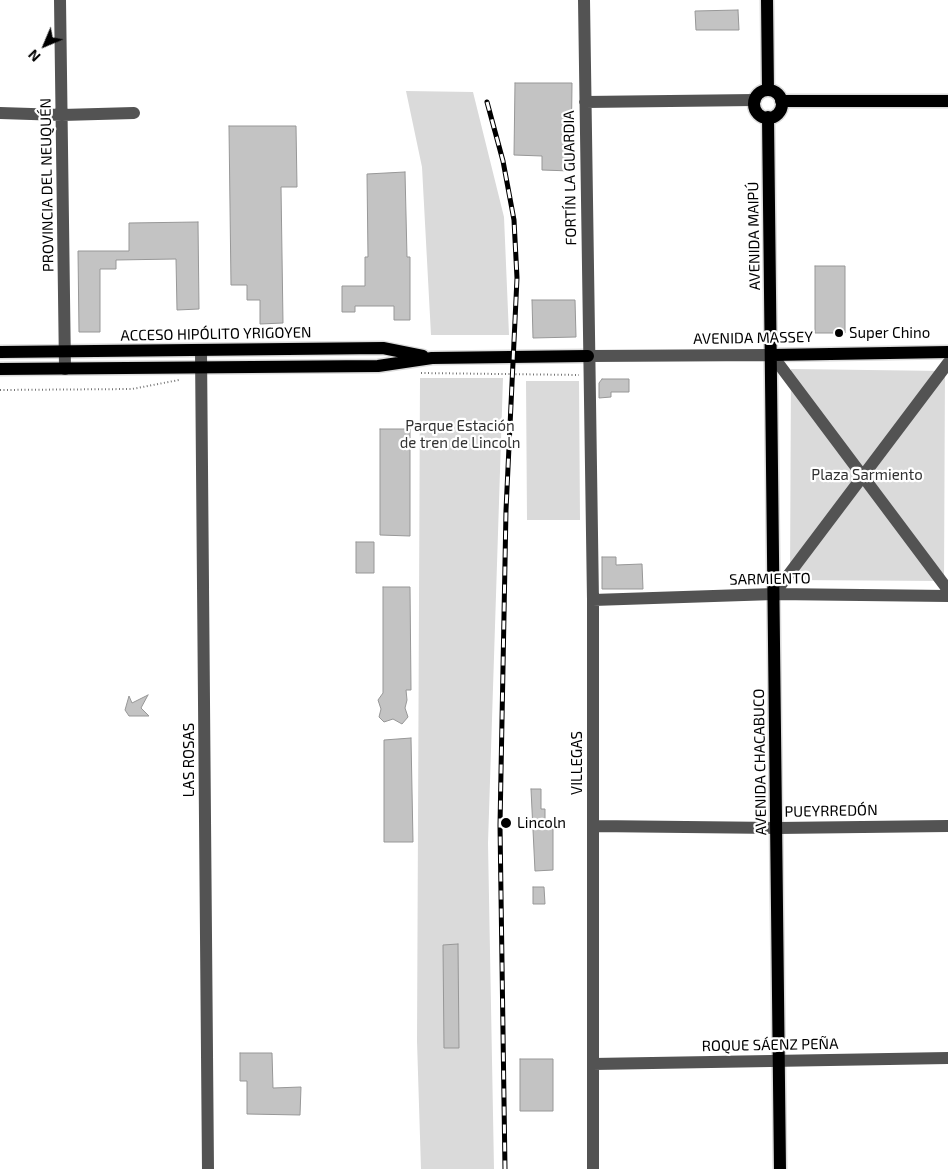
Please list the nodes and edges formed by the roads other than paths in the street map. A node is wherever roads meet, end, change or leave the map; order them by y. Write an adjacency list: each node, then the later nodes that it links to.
1 (60, 0): 11 (street, PROVINCIA DEL NEUQUÉN)
2 (584, 0): 8 (street, FORTÍN LA GUARDIA)
3 (767, 0): 4 (main road)
4 (768, 90): 5 (main road); 7 (main road)
5 (781, 101): 6 (main road); 12 (main road)
6 (948, 101)
7 (754, 104): 8 (street); 12 (main road)
8 (585, 105): 18 (street, FORTÍN LA GUARDIA)
9 (134, 113): 11 (street)
10 (0, 114): 11 (street)
11 (62, 115): 15 (street, PROVINCIA DEL NEUQUÉN)
12 (768, 117): 17 (main road, AVENIDA MAIPÚ)
13 (201, 351): 15 (main road, ACCESO HIPÓLITO YRIGOYEN); 19 (main road, ACCESO HIPÓLITO YRIGOYEN); 21 (street, LAS ROSAS)
14 (0, 352): 15 (main road, ACCESO HIPÓLITO YRIGOYEN)
15 (65, 352): 23 (street, PROVINCIA DEL NEUQUÉN)
16 (948, 352): 17 (main road, AVENIDA MASSEY)
17 (772, 355): 18 (street, AVENIDA MASSEY); 24 (street); 26 (main road, AVENIDA CHACABUCO)
18 (588, 356): 19 (main road, ACCESO HIPÓLITO YRIGOYEN); 28 (street, VILLEGAS)
19 (432, 358): 21 (main road, ACCESO HIPÓLITO YRIGOYEN)
20 (948, 363): 24 (street)
21 (202, 368): 23 (main road, ACCESO HIPÓLITO YRIGOYEN); 35 (street, LAS ROSAS)
22 (0, 369): 23 (main road, ACCESO HIPÓLITO YRIGOYEN)
23 (65, 369)
24 (864, 475): 25 (street); 26 (street)
25 (948, 590)
26 (774, 594): 27 (street, SARMIENTO); 28 (street, SARMIENTO); 31 (main road, AVENIDA CHACABUCO)
27 (948, 596)
28 (593, 600): 29 (street, VILLEGAS)
29 (594, 826): 31 (street, PUEYRREDÓN); 34 (street, VILLEGAS)
30 (948, 826): 31 (street, PUEYRREDÓN)
31 (777, 828): 33 (main road, AVENIDA CHACABUCO)
32 (948, 1058): 33 (street, ROQUE SÁENZ PEÑA)
33 (779, 1062): 34 (street, ROQUE SÁENZ PEÑA); 37 (main road, AVENIDA CHACABUCO)
34 (593, 1064): 36 (street, VILLEGAS)
35 (208, 1169)
36 (593, 1169)
37 (780, 1169)

